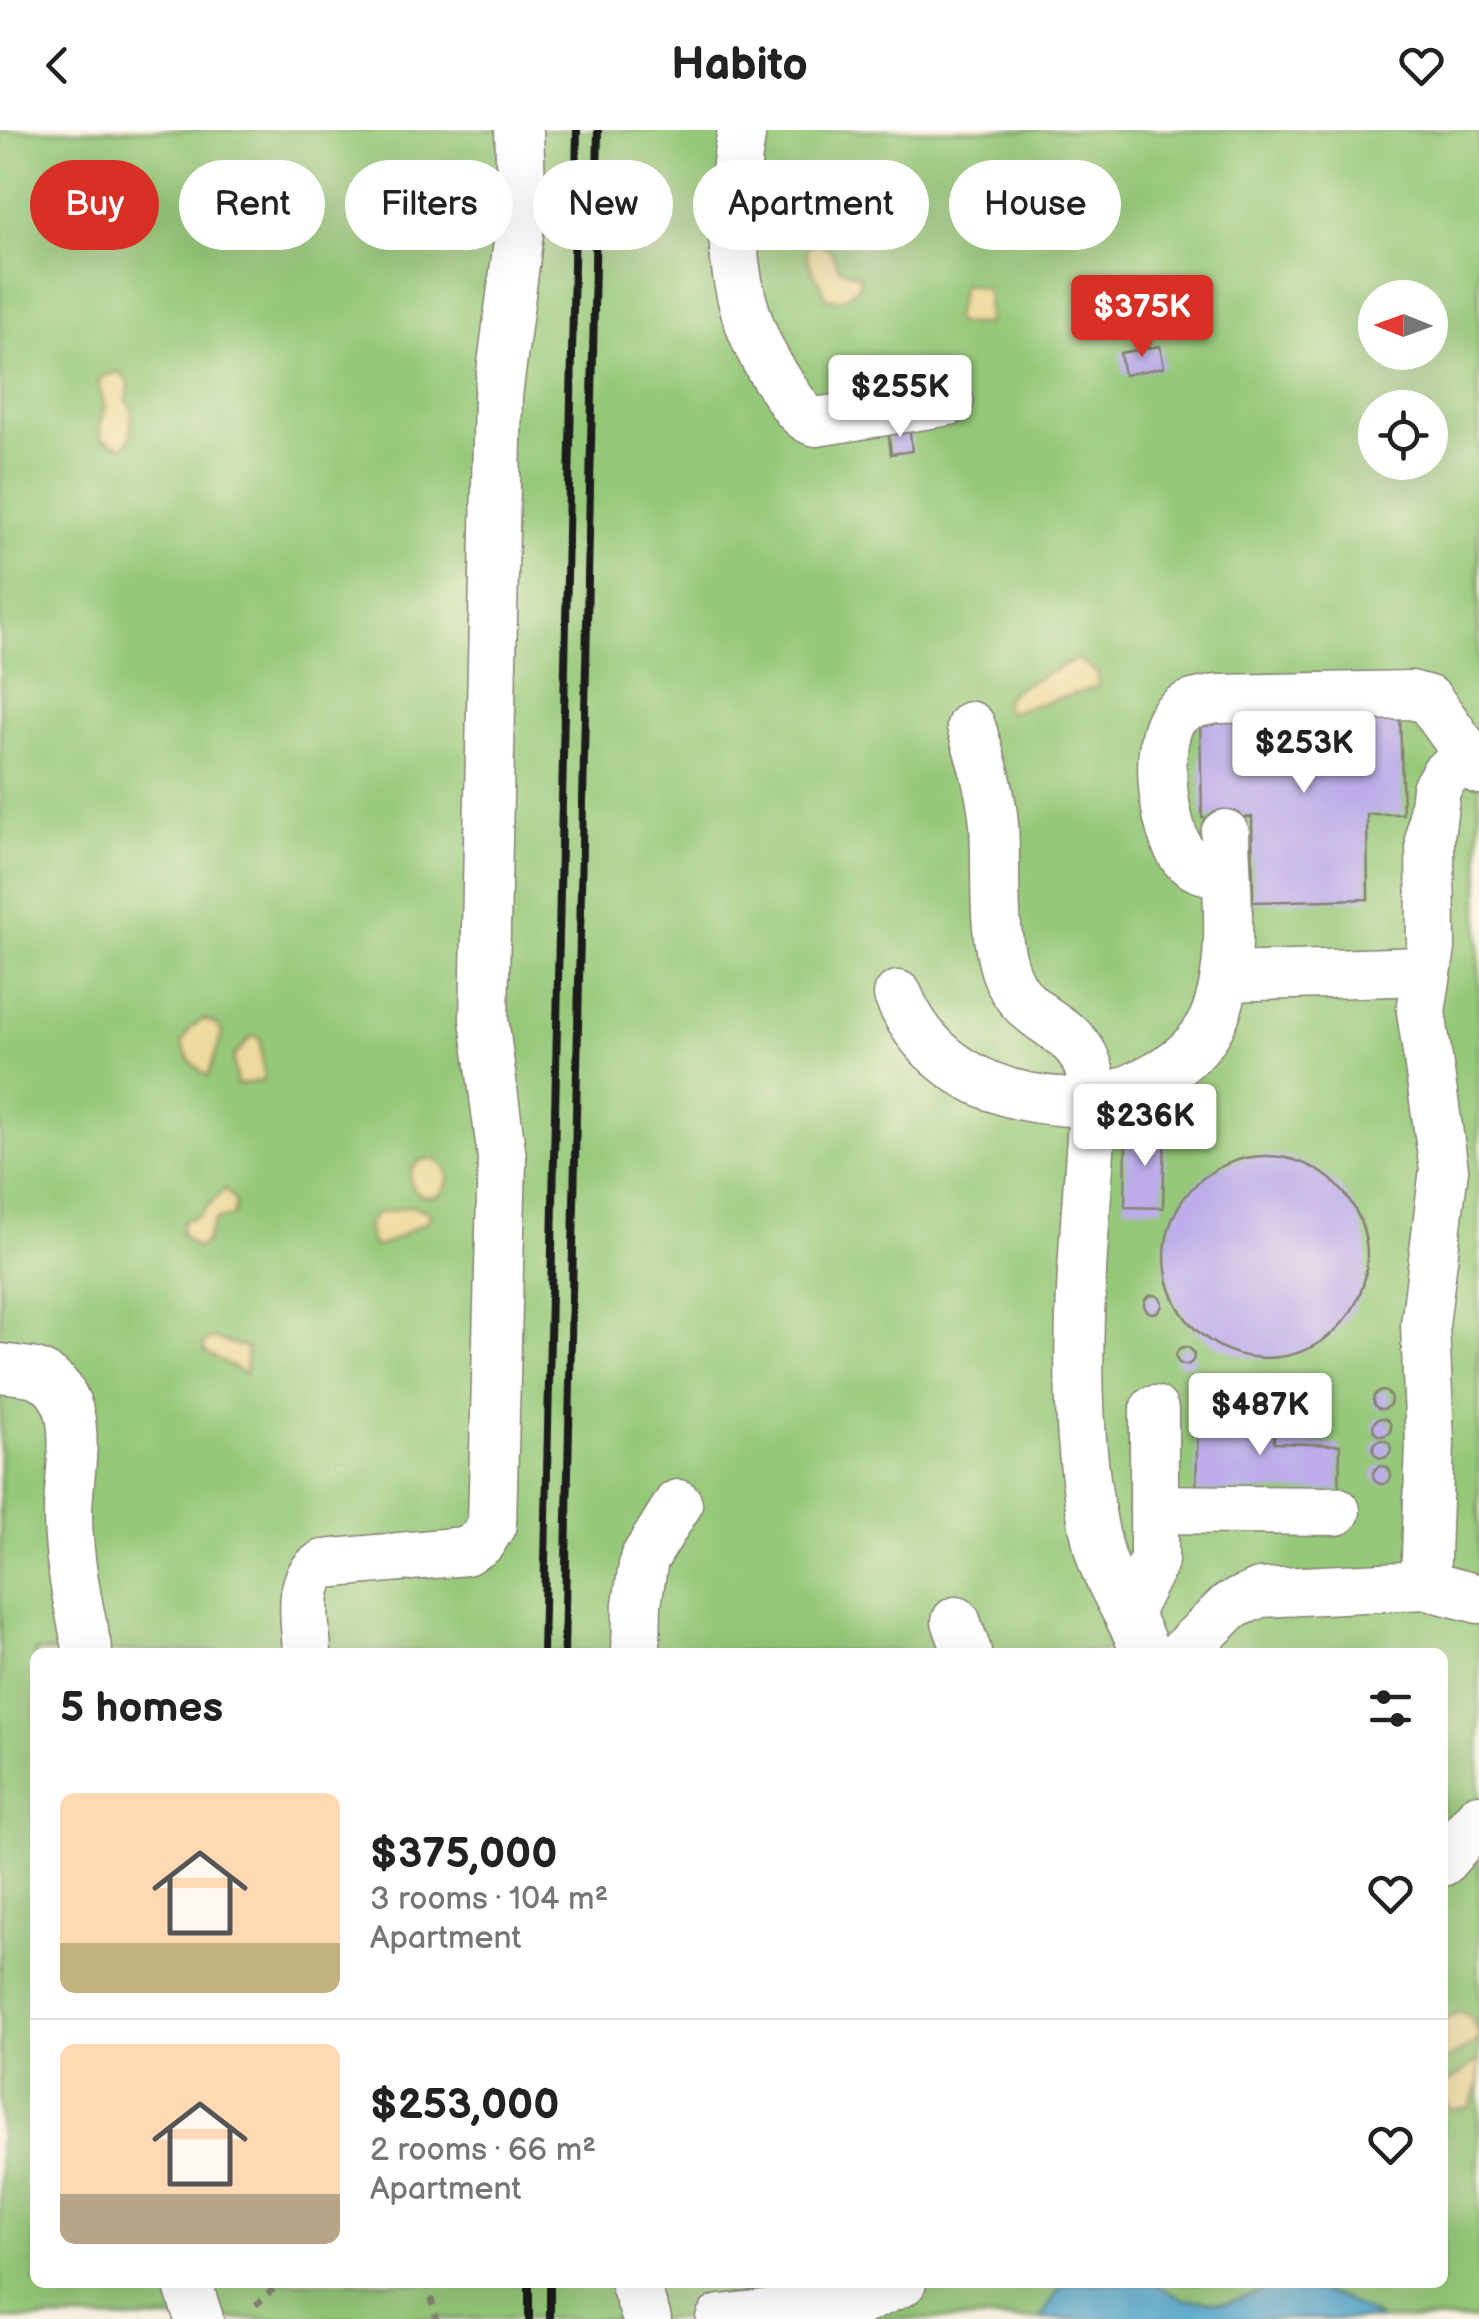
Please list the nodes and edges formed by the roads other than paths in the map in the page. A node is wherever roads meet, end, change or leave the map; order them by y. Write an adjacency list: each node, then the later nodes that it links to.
1 (519, 130): 19 (lane)
2 (742, 130): 3 (lane)
3 (949, 401)
4 (970, 726): 9 (lane)
5 (1474, 763): 6 (lane); 7 (lane)
6 (1426, 971): 7 (lane); 15 (lane)
7 (1226, 977): 9 (lane)
8 (898, 995): 9 (lane)
9 (1093, 1103): 17 (lane)
10 (0, 1368): 18 (lane)
11 (1154, 1410): 13 (lane)
12 (678, 1504): 20 (lane)
13 (1154, 1509): 14 (lane); 17 (lane)
14 (1336, 1512)
15 (1425, 1586): 16 (lane); 21 (lane)
16 (1479, 1599)
17 (1137, 1632)
18 (87, 1648)
19 (307, 1648)
20 (636, 1648)
21 (1187, 1648)
22 (1479, 1818): 23 (lane)
23 (1448, 1855)
24 (188, 2288): 28 (lane)
25 (636, 2288): 29 (lane)
26 (893, 2288): 27 (lane)
27 (856, 2312): 30 (lane)
28 (199, 2319)
29 (646, 2319)
30 (720, 2319)

